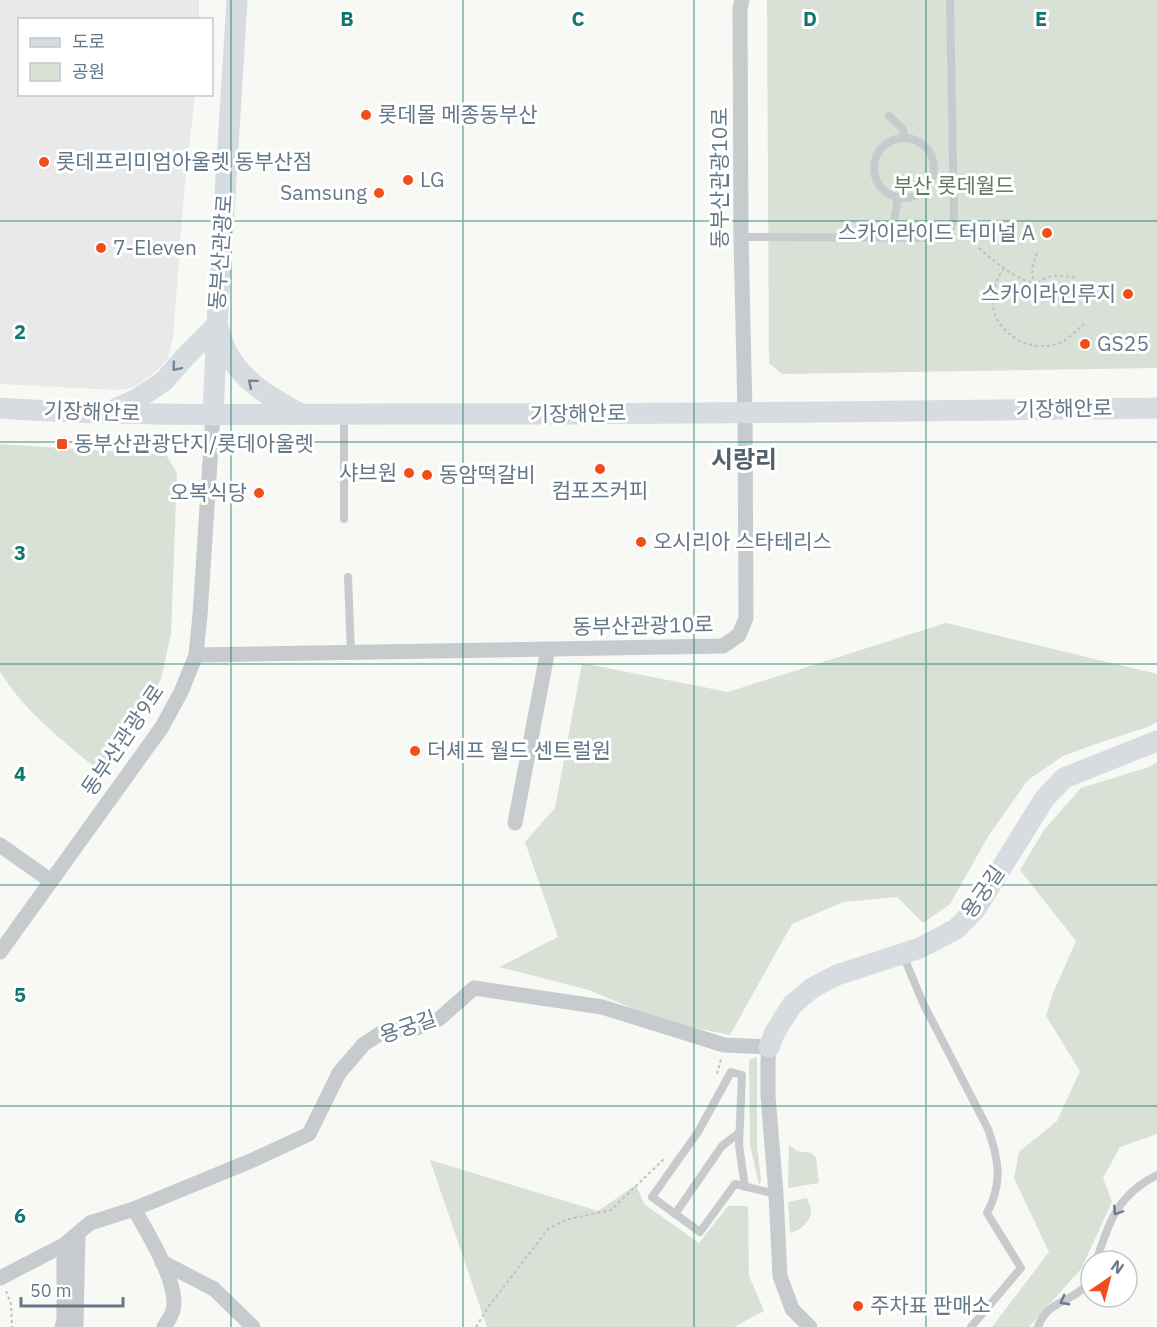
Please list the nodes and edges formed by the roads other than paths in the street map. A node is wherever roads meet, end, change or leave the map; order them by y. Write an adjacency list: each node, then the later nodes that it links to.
1 (237, 0): 9 (main road, 동부산관광로)
2 (742, 0): 7 (street, 동부산관광10로)
3 (950, 0): 8 (lane)
4 (889, 116): 5 (lane)
5 (903, 137): 6 (lane); 6 (lane)
6 (898, 198): 8 (lane)
7 (741, 237): 8 (lane); 12 (street, 동부산관광10로)
8 (891, 238)
9 (217, 325): 13 (main road, 동부산관광로, one-way to 13); 14 (main road, 동부산관광로, one-way to 9); 16 (main road, 동부산관광로)
10 (0, 408): 13 (main road, 기장해안로)
11 (1157, 408): 12 (main road, 기장해안로)
12 (746, 412): 15 (main road, 기장해안로); 19 (street, 동부산관광10로)
13 (104, 413): 16 (main road, 기장해안로)
14 (301, 414): 15 (main road, 기장해안로); 16 (main road, 기장해안로)
15 (344, 414): 17 (lane)
16 (213, 416): 21 (street, 동부산관광9로)
17 (345, 519)
18 (348, 577): 20 (lane)
19 (549, 649): 20 (street, 동부산관광10로); 23 (street)
20 (351, 653): 21 (street, 동부산관광10로)
21 (196, 655): 25 (street, 동부산관광9로)
22 (1157, 741): 27 (main road, 용궁길)
23 (515, 823)
24 (0, 845): 25 (street)
25 (51, 881): 26 (street, 동부산관광9로)
26 (0, 952)
27 (903, 954): 28 (main road, 용궁길); 45 (lane)
28 (769, 1047): 32 (street, 용궁길); 33 (street, 용궁길)
29 (740, 1133): 31 (lane); 34 (lane); 34 (lane)
30 (1157, 1175): 37 (lane, one-way to 37)
31 (745, 1187): 32 (lane); 34 (lane)
32 (776, 1194): 44 (street, 용궁길)
33 (134, 1209): 35 (street); 38 (street)
34 (675, 1214)
35 (78, 1234): 36 (street); 41 (street)
36 (64, 1245): 39 (street); 41 (street)
37 (1100, 1249)
38 (162, 1262): 42 (street); 43 (street)
39 (1, 1278)
40 (1079, 1292): 46 (lane, one-way to 46)
41 (69, 1326)
42 (164, 1327)
43 (253, 1327)
44 (810, 1327)
45 (970, 1327)
46 (1038, 1327)

